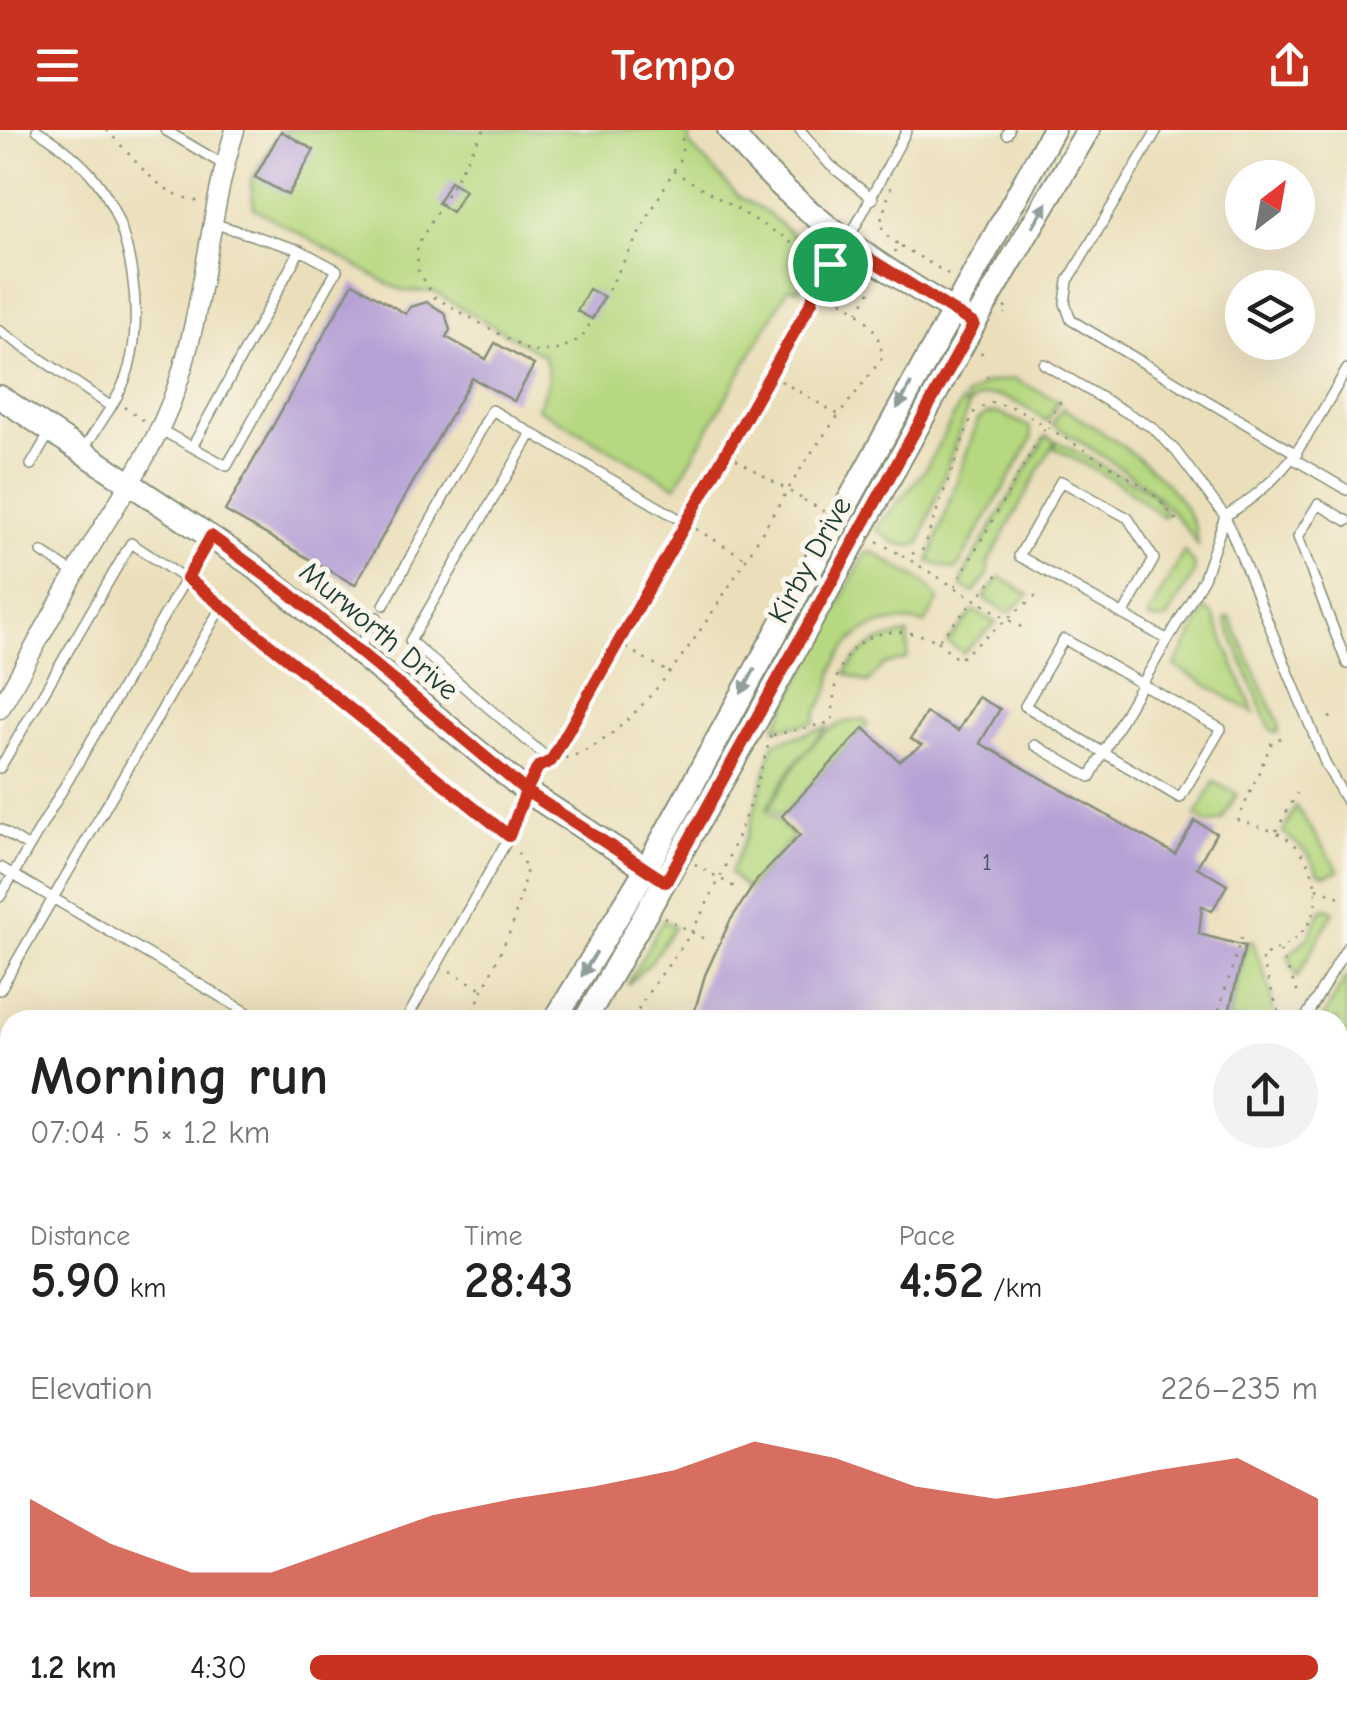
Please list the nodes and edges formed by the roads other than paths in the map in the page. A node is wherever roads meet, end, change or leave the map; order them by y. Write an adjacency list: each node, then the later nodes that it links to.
1 (38, 130): 21 (lane)
2 (165, 130): 10 (lane)
3 (235, 130): 10 (street)
4 (729, 130): 13 (main road)
5 (800, 130): 11 (lane)
6 (907, 130): 11 (lane)
7 (1053, 130): 15 (main road, Kirby Drive)
8 (1088, 130): 16 (main road, Kirby Drive, one-way to 8)
9 (1157, 130): 27 (lane)
10 (224, 165): 12 (street)
11 (873, 199): 13 (lane)
12 (212, 222): 14 (lane); 22 (street)
13 (846, 244): 15 (main road); 33 (lane)
14 (300, 250): 25 (lane); 25 (lane)
15 (951, 310): 16 (main road); 38 (main road, Kirby Drive, one-way to 38)
16 (974, 324): 39 (main road, Kirby Drive)
17 (0, 331): 21 (lane)
18 (1044, 364): 31 (lane)
19 (1347, 369): 27 (lane)
20 (0, 397): 23 (main road, Murworth Drive)
21 (112, 403): 26 (lane)
22 (151, 424): 25 (lane); 29 (street)
23 (50, 431): 26 (main road, Murworth Drive); 28 (lane)
24 (532, 433): 33 (lane); 41 (lane); 51 (lane)
25 (192, 447)
26 (82, 452): 29 (main road, Murworth Drive)
27 (1296, 456): 30 (lane); 31 (lane)
28 (31, 465)
29 (129, 483): 34 (main road, Murworth Drive); 36 (street)
30 (1347, 490)
31 (1225, 516): 44 (lane); 54 (lane)
32 (1347, 522): 46 (lane)
33 (686, 523): 51 (lane)
34 (211, 536): 37 (lane); 45 (main road, Murworth Drive)
35 (42, 552): 36 (lane)
36 (76, 574): 48 (street)
37 (187, 578): 40 (lane); 52 (lane); 57 (lane)
38 (799, 588): 39 (main road); 59 (main road, Kirby Drive, one-way to 59)
39 (822, 601): 61 (main road, Kirby Drive)
40 (223, 604): 56 (lane); 63 (lane)
41 (384, 604)
42 (1122, 614): 42 (lane); 44 (lane)
43 (376, 617): 45 (lane)
44 (1168, 640): 47 (lane)
45 (358, 651): 53 (main road, Murworth Drive)
46 (1347, 664)
47 (1142, 684): 50 (lane); 50 (lane); 50 (lane)
48 (0, 709)
49 (1035, 744): 50 (lane)
50 (1104, 752)
51 (551, 761): 53 (lane)
52 (0, 768)
53 (526, 791): 56 (lane); 59 (main road, Murworth Drive)
54 (1347, 802)
55 (0, 829): 57 (lane)
56 (509, 836): 67 (lane)
57 (29, 847): 60 (lane)
58 (0, 867): 60 (lane)
59 (646, 869): 61 (main road, Murworth Drive); 68 (main road, Kirby Drive, one-way to 68)
60 (13, 875): 62 (lane); 63 (lane)
61 (666, 882): 69 (main road, Kirby Drive)
62 (0, 897)
63 (53, 899): 65 (lane); 66 (lane)
64 (1347, 947): 70 (lane)
65 (0, 990)
66 (243, 1010)
67 (412, 1010)
68 (561, 1010)
69 (591, 1010)
70 (1310, 1010)

